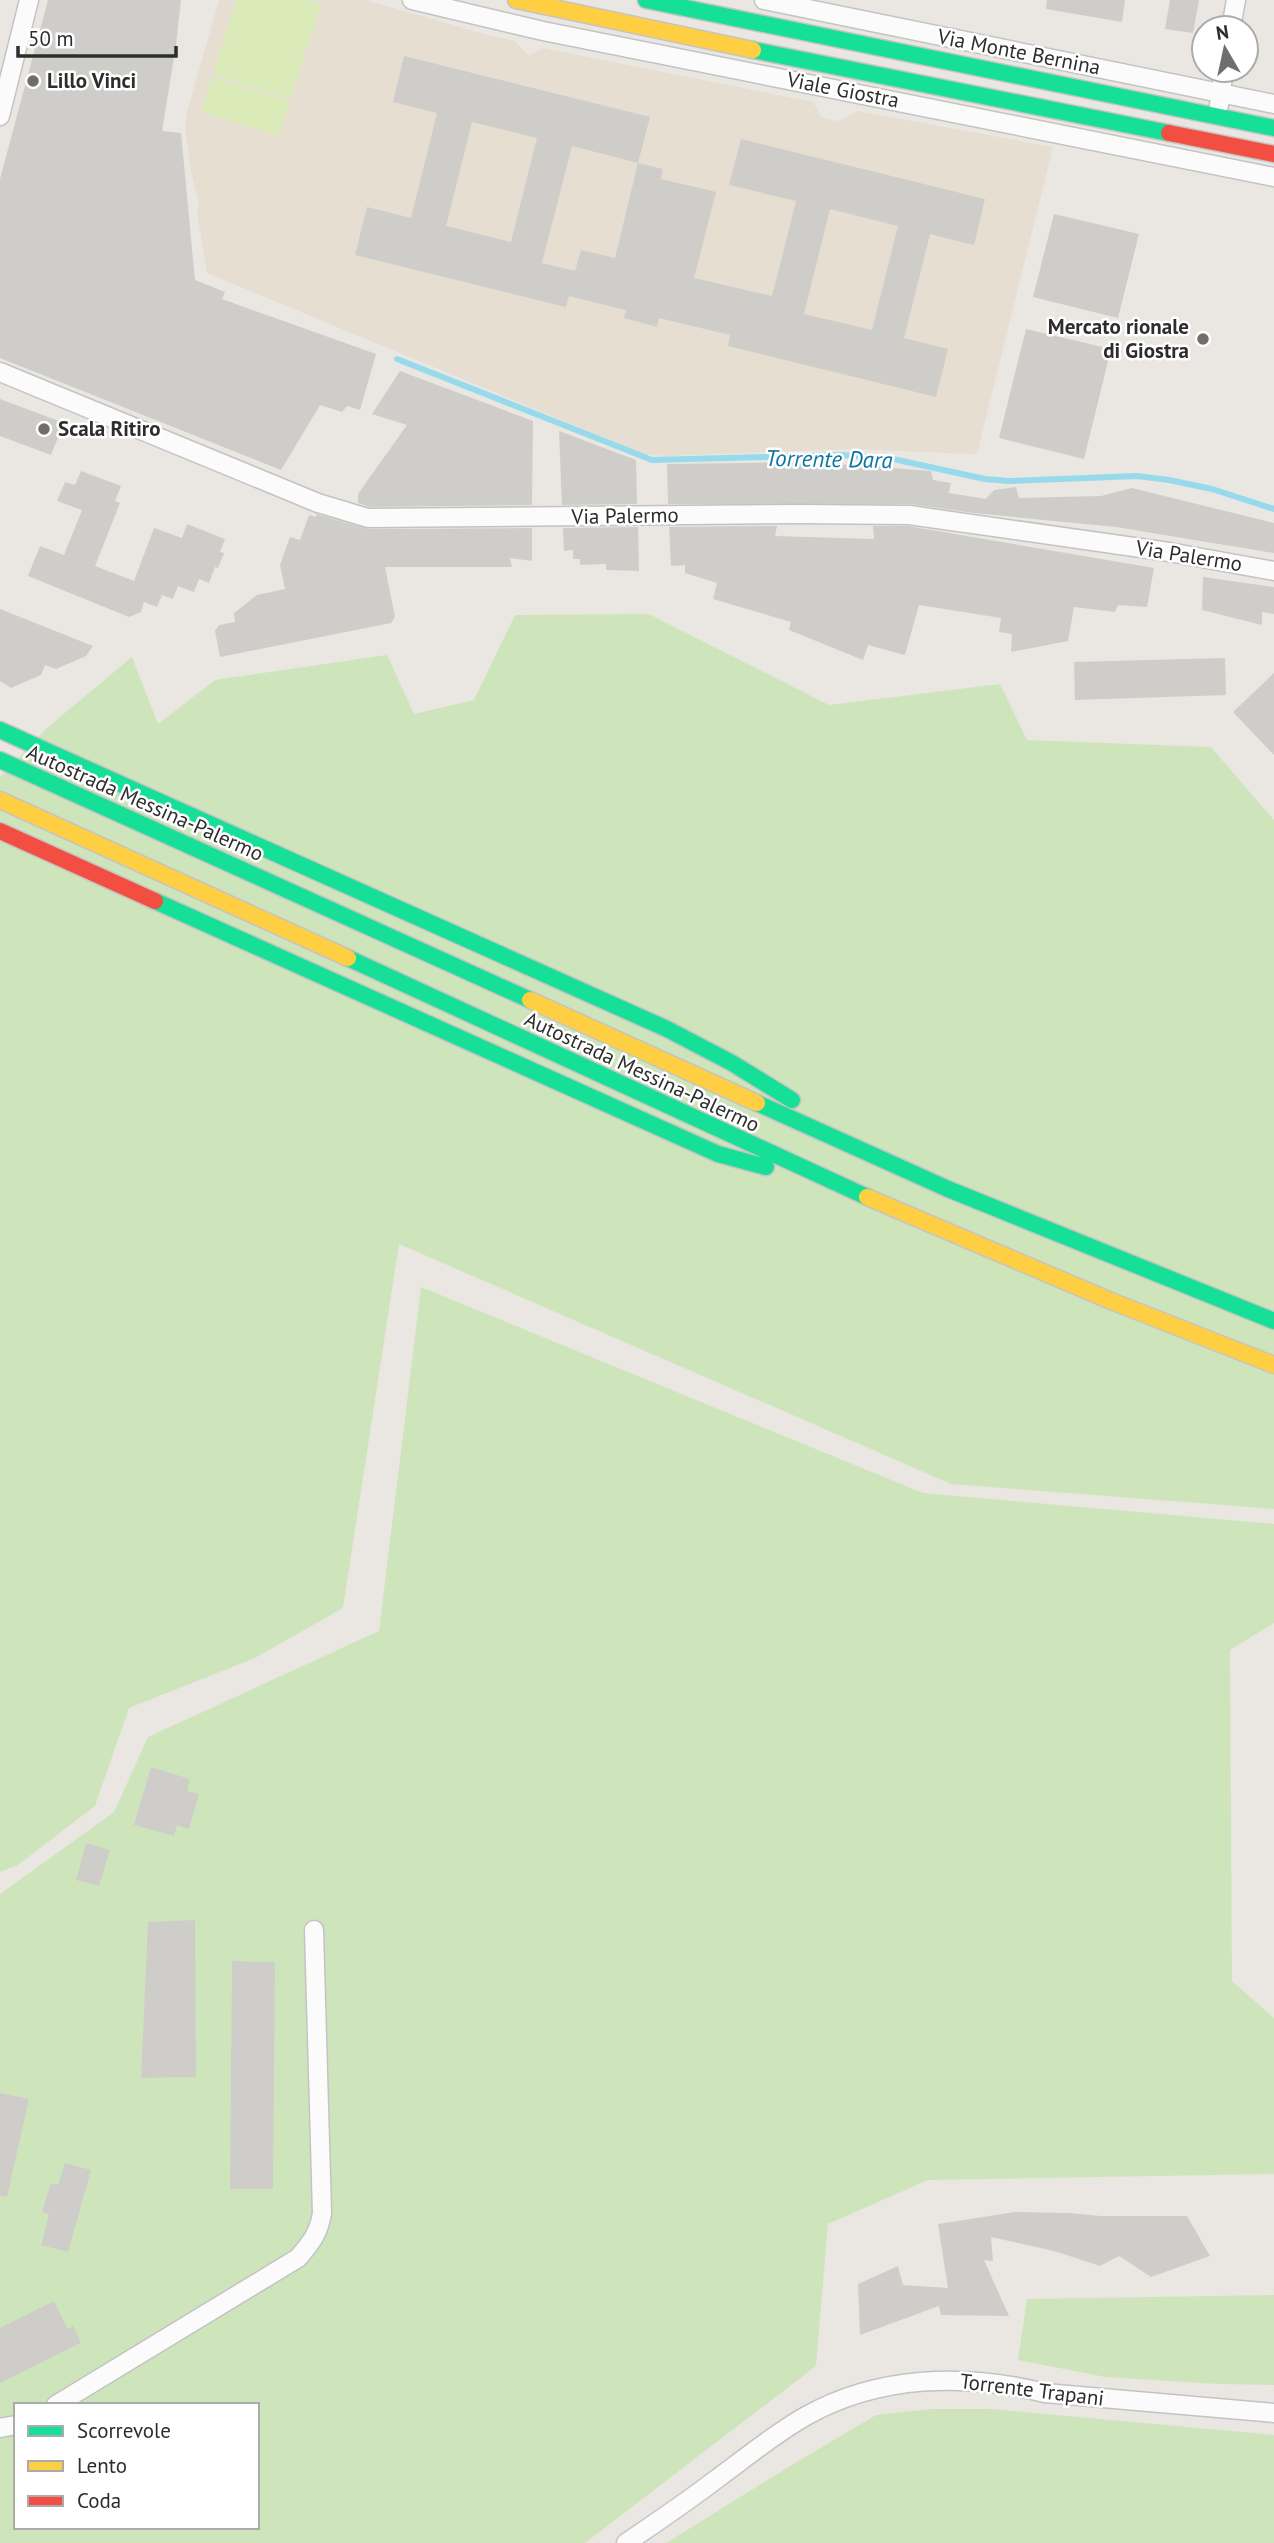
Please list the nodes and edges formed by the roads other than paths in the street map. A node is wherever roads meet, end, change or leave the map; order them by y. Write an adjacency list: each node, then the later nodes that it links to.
1 (29, 0): 9 (street)
2 (412, 0): 14 (street, Viale Giostra)
3 (516, 0): 12 (main road, Viale Giostra)
4 (646, 0): 10 (main road)
5 (764, 0): 7 (street, Via Monte Bernina)
6 (1222, 84): 7 (street)
7 (1221, 93): 8 (street, Via Monte Bernina); 10 (street)
8 (1274, 104)
9 (0, 116)
10 (1217, 117): 11 (main road); 12 (street)
11 (1274, 128)
12 (1212, 142): 13 (main road, Viale Giostra); 14 (street)
13 (1274, 154)
14 (1209, 164): 15 (street, Viale Giostra)
15 (1274, 177)
16 (0, 372): 17 (street, Via Palermo)
17 (1274, 571)
18 (0, 730): 22 (main road)
19 (0, 761): 22 (main road, Autostrada Messina-Palermo)
20 (0, 800): 23 (main road, Autostrada Messina-Palermo)
21 (0, 831): 23 (main road)
22 (858, 1147): 24 (main road, Autostrada Messina-Palermo)
23 (840, 1186): 25 (main road, Autostrada Messina-Palermo)
24 (1274, 1321)
25 (1274, 1365)
26 (314, 1930): 27 (street)
27 (59, 2403)
28 (1274, 2413): 30 (street, Torrente Trapani)
29 (1274, 2424): 31 (street)
30 (626, 2543)
31 (646, 2543)

